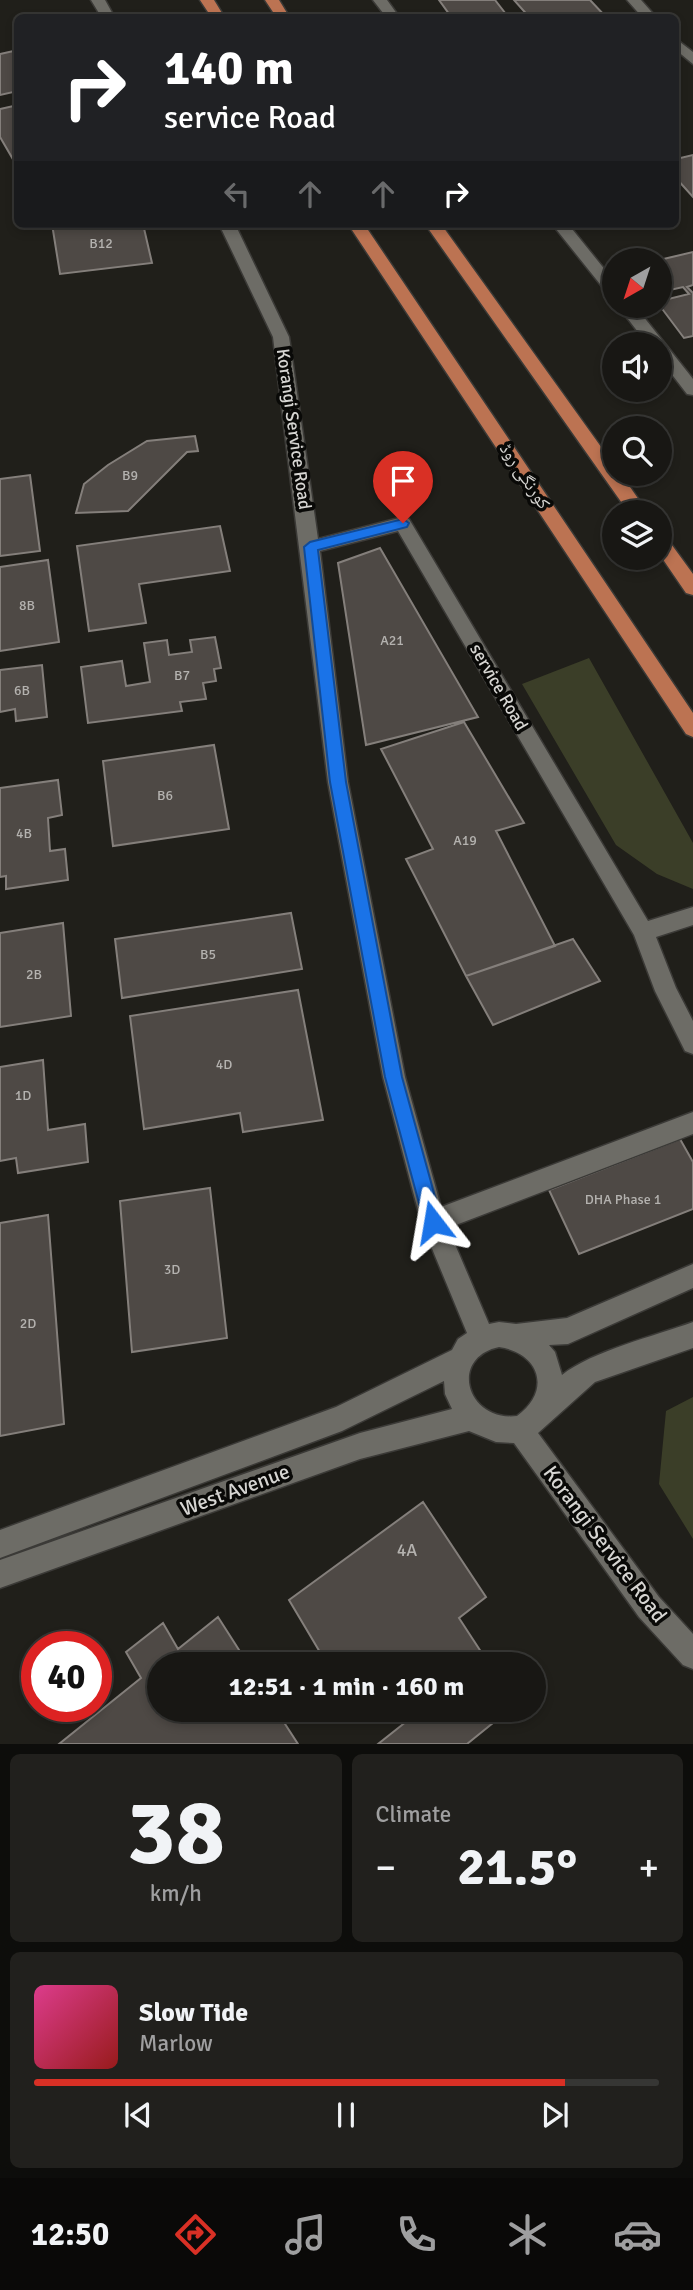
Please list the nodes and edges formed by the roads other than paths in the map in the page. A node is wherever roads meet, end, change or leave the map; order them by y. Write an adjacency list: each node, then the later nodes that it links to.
1 (380, 0): 3 (street)
2 (634, 0): 4 (street)
3 (391, 14)
4 (647, 14)
5 (679, 46): 6 (street)
6 (693, 60)
7 (229, 228): 17 (street, Korangi Service Road)
8 (359, 228): 20 (main road, کورنگی روڈ)
9 (436, 228): 16 (main road)
10 (563, 228): 11 (street)
11 (602, 276)
12 (635, 318): 13 (street)
13 (646, 332)
14 (672, 364): 15 (street)
15 (693, 390)
16 (630, 500)
17 (310, 547): 22 (street, service Road); 25 (street, Korangi Service Road)
18 (672, 558): 19 (main road)
19 (693, 588)
20 (693, 729)
21 (693, 916): 22 (street)
22 (643, 932): 23 (street)
23 (693, 1044)
24 (693, 1123): 25 (street)
25 (433, 1222): 29 (street, Korangi Service Road)
26 (693, 1276): 28 (street)
27 (693, 1335): 31 (street)
28 (517, 1336): 29 (street); 31 (street)
29 (482, 1337): 30 (street)
30 (459, 1360): 32 (street); 34 (street, West Avenue)
31 (548, 1404): 33 (street)
32 (472, 1417): 33 (street); 35 (street, West Avenue)
33 (520, 1430): 36 (street, Korangi Service Road)
34 (0, 1544)
35 (0, 1574)
36 (693, 1655)

